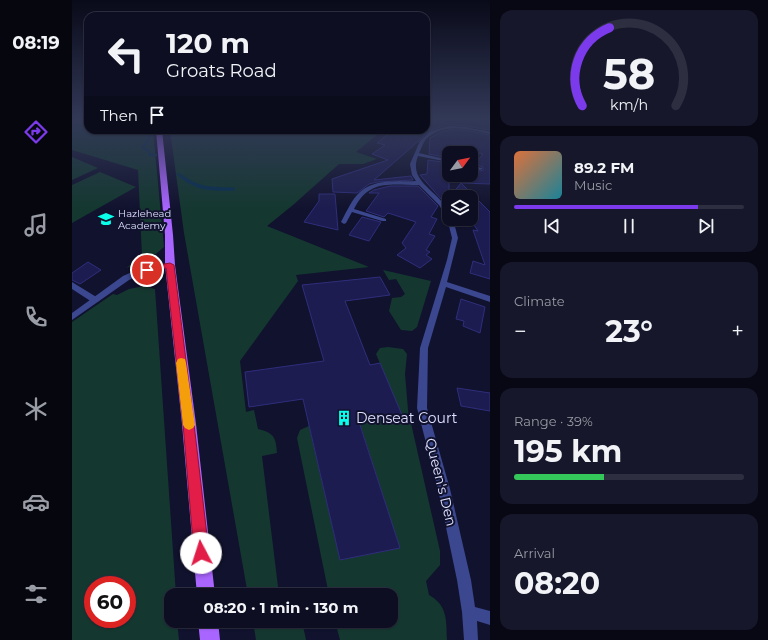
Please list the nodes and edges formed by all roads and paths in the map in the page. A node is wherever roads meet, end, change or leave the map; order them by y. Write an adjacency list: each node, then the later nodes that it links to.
1 (160, 150): 11 (main road)
2 (418, 150): 3 (street, Queen's Den)
3 (416, 154): 4 (street); 5 (street, Queen's Den)
4 (442, 160)
5 (419, 182): 6 (street, Queen's Den); 7 (street)
6 (442, 207)
7 (351, 210): 8 (street); 9 (street)
8 (384, 220)
9 (344, 222)
10 (452, 226): 12 (street, Queen's Den)
11 (170, 265): 15 (street); 17 (main road)
12 (442, 283): 14 (street); 18 (street, Queen's Den)
13 (72, 285): 15 (street)
14 (490, 299)
15 (95, 300): 16 (street)
16 (72, 317)
17 (205, 588)
18 (469, 612): 19 (street); 22 (street, Queen's Den)
19 (490, 618)
20 (209, 628): 21 (main road)
21 (210, 640)
22 (471, 640)

